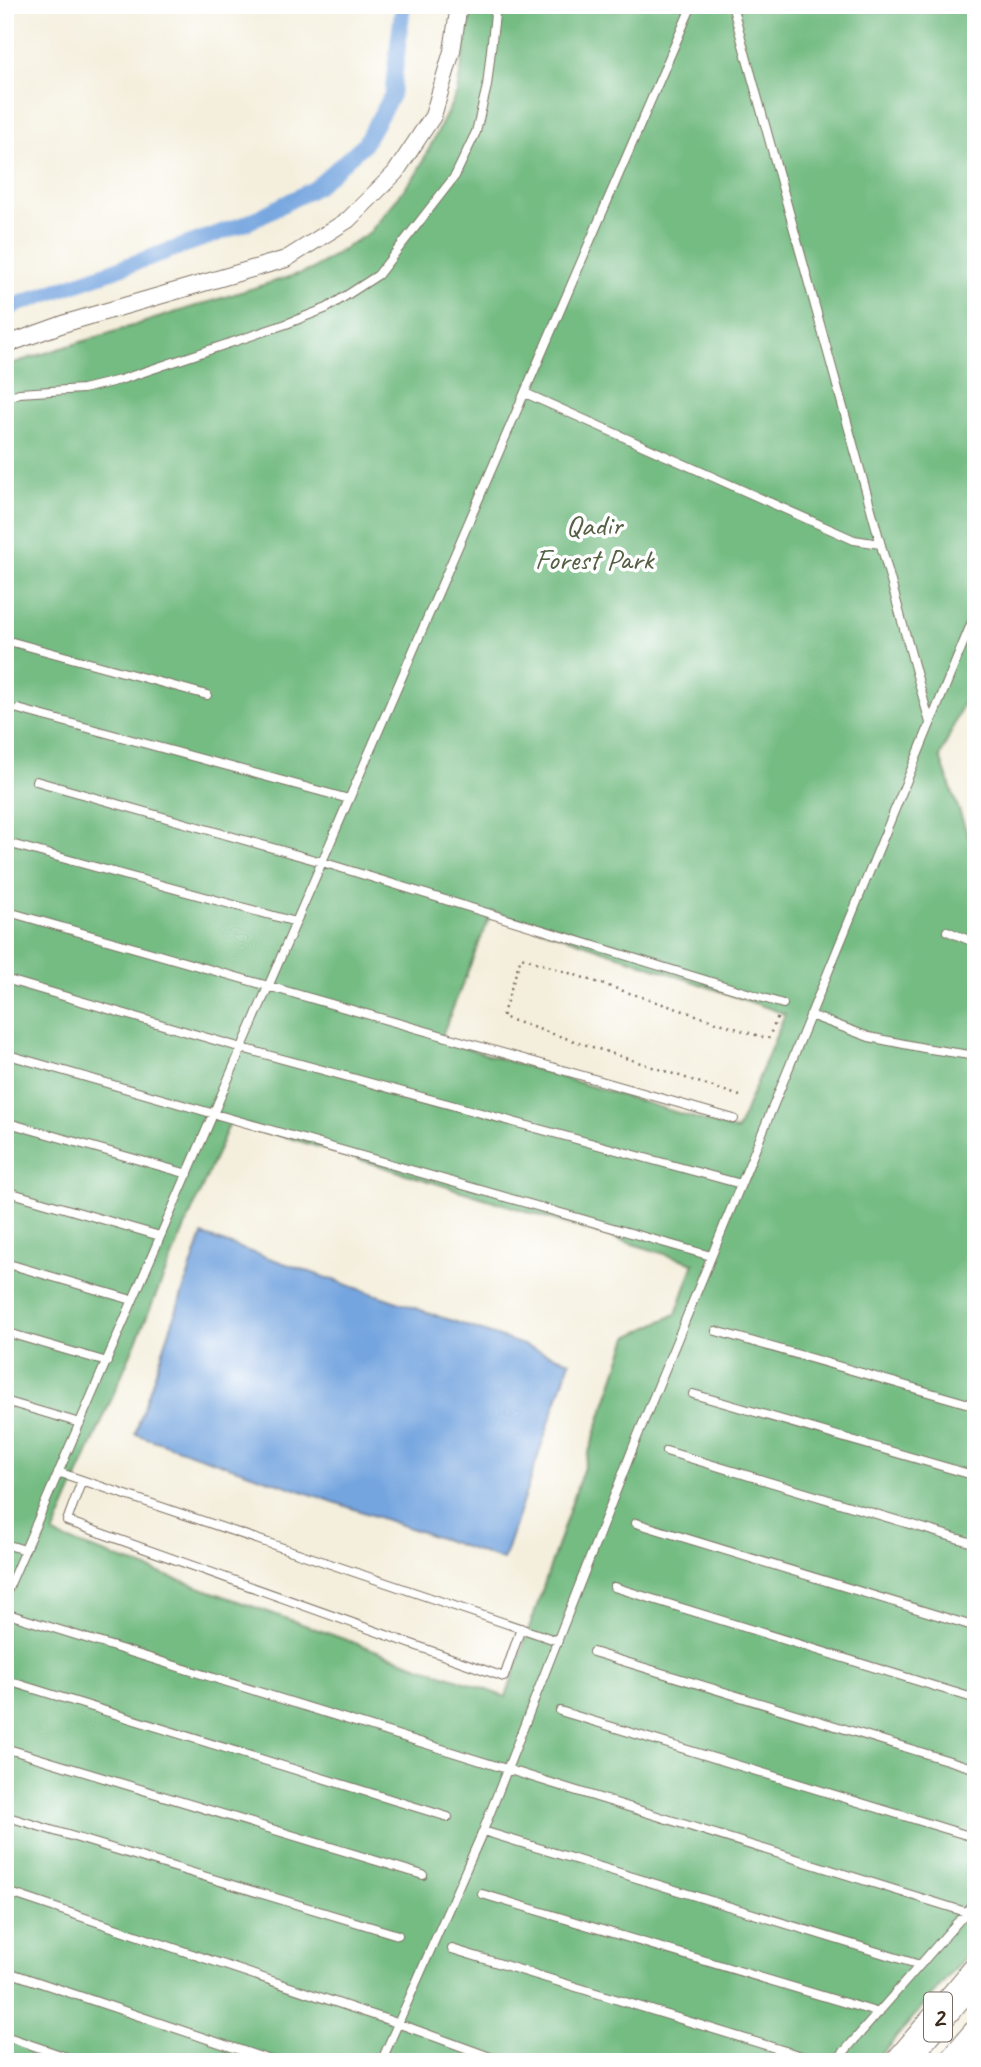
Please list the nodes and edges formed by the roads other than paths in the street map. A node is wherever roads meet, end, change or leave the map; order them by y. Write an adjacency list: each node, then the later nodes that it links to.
1 (459, 5): 5 (street)
2 (496, 5): 7 (lane)
3 (692, 5): 6 (lane)
4 (732, 5): 8 (lane)
5 (5, 345)
6 (525, 393): 8 (lane); 15 (lane)
7 (5, 399)
8 (880, 544): 13 (lane)
9 (976, 612): 13 (lane)
10 (5, 640): 11 (lane)
11 (207, 695)
12 (19, 709): 15 (lane)
13 (930, 723): 25 (lane)
14 (36, 780): 17 (lane)
15 (349, 799): 17 (lane)
16 (11, 844): 19 (lane)
17 (322, 862): 19 (lane); 24 (lane)
18 (5, 911): 23 (lane)
19 (296, 922): 23 (lane)
20 (947, 931): 21 (lane)
21 (976, 943)
22 (5, 979): 26 (lane)
23 (269, 985): 26 (lane); 30 (lane)
24 (783, 1004)
25 (810, 1016): 28 (lane); 33 (lane)
26 (242, 1048): 29 (lane); 33 (lane)
27 (5, 1054): 29 (lane)
28 (976, 1056)
29 (214, 1114): 32 (lane); 36 (lane)
30 (734, 1119)
31 (5, 1122): 32 (lane)
32 (188, 1174): 35 (lane)
33 (741, 1184): 36 (lane)
34 (5, 1191): 35 (lane)
35 (160, 1236): 38 (lane)
36 (711, 1256): 59 (lane)
37 (5, 1263): 38 (lane)
38 (132, 1300): 41 (lane)
39 (716, 1331): 44 (lane)
40 (5, 1332): 41 (lane)
41 (107, 1362): 45 (lane)
42 (693, 1394): 48 (lane)
43 (5, 1401): 45 (lane)
44 (976, 1406)
45 (80, 1423): 47 (lane)
46 (666, 1451): 52 (lane)
47 (58, 1472): 49 (lane); 53 (lane)
48 (976, 1476)
49 (82, 1480): 58 (lane); 58 (lane)
50 (636, 1523): 57 (lane)
51 (5, 1544): 53 (lane)
52 (976, 1544)
53 (25, 1550): 55 (lane)
54 (614, 1587): 62 (lane)
55 (5, 1596)
56 (5, 1613): 65 (lane)
57 (976, 1627)
58 (521, 1628): 59 (lane)
59 (558, 1641): 65 (lane)
60 (593, 1652): 66 (lane)
61 (5, 1680): 68 (lane)
62 (976, 1699)
63 (560, 1711): 70 (lane)
64 (5, 1748): 71 (lane)
65 (509, 1768): 69 (lane); 75 (lane)
66 (976, 1769)
67 (5, 1816): 76 (lane)
68 (448, 1817)
69 (483, 1831): 78 (lane); 82 (lane)
70 (976, 1838)
71 (423, 1875)
72 (5, 1891): 82 (lane)
73 (482, 1894): 81 (lane)
74 (976, 1901): 75 (lane)
75 (966, 1912): 78 (lane)
76 (398, 1935)
77 (452, 1950): 89 (lane)
78 (920, 1965): 81 (lane)
79 (5, 1971): 86 (lane)
80 (976, 1973): 91 (highway, 2)
81 (879, 2013): 90 (lane)
82 (397, 2023): 87 (lane); 88 (lane)
83 (5, 2036): 85 (lane)
84 (976, 2036): 92 (highway, 2)
85 (81, 2062)
86 (276, 2062)
87 (381, 2062)
88 (504, 2062)
89 (821, 2062)
90 (835, 2062)
91 (901, 2062)
92 (954, 2062)

